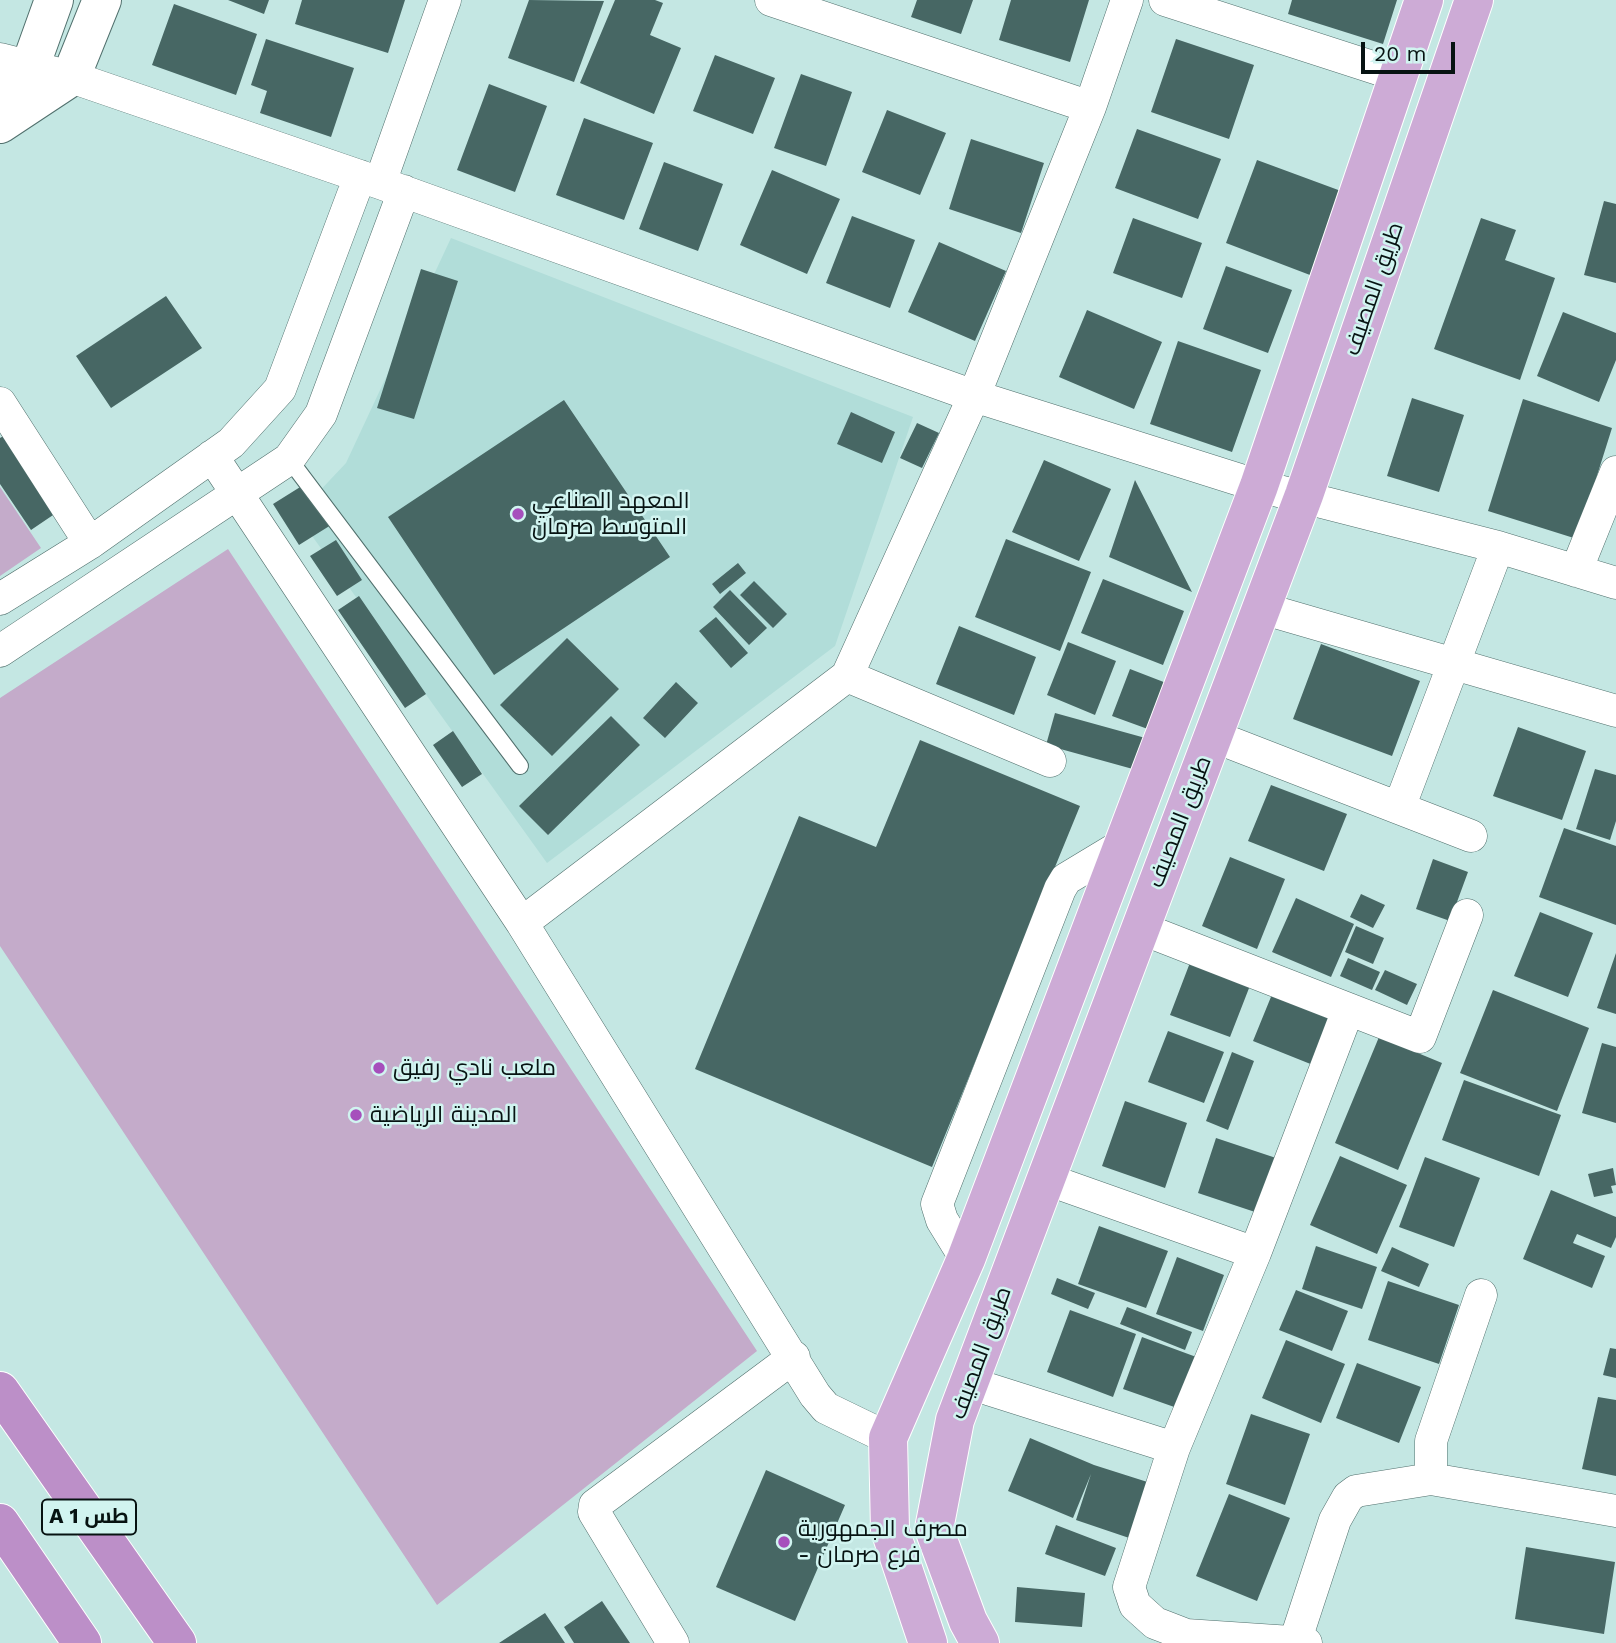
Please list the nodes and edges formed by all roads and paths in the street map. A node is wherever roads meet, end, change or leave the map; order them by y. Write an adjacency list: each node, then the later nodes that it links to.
1 (54, 0): 9 (street)
2 (102, 0): 11 (street)
3 (445, 0): 14 (street)
4 (771, 0): 12 (street)
5 (1127, 0): 12 (street)
6 (1165, 0): 10 (street)
7 (1424, 0): 10 (main road, طريق المصيف)
8 (1474, 0): 22 (main road, طريق المصيف)
9 (10, 71): 11 (street)
10 (1397, 75): 20 (main road, طريق المصيف)
11 (71, 77): 13 (street); 14 (street)
12 (1090, 107): 15 (street)
13 (0, 124)
14 (382, 183): 15 (street); 17 (street); 18 (street)
15 (974, 396): 20 (street); 31 (street)
16 (0, 404): 23 (street)
17 (212, 456): 21 (street); 23 (street)
18 (289, 459): 21 (street); 35 (lane)
19 (1616, 472): 25 (street)
20 (1259, 486): 22 (street); 48 (main road, طريق المصيف)
21 (238, 495): 29 (street); 39 (street)
22 (1304, 495): 24 (street); 28 (main road, طريق المصيف)
23 (90, 542): 27 (street)
24 (1498, 547): 25 (street); 30 (street)
25 (1576, 571): 26 (street)
26 (1616, 583)
27 (0, 599)
28 (1261, 608): 30 (street); 33 (main road, طريق المصيف)
29 (0, 651)
30 (1455, 662): 32 (street); 36 (street)
31 (847, 676): 34 (street); 39 (street)
32 (1616, 711)
33 (1213, 736): 36 (street); 40 (main road, طريق المصيف)
34 (1050, 761)
35 (520, 766)
36 (1399, 808): 37 (street)
37 (1471, 836)
38 (1467, 915): 41 (street)
39 (522, 923): 45 (street)
40 (1140, 928): 41 (street); 42 (main road, طريق المصيف)
41 (1348, 1010): 43 (street)
42 (1046, 1179): 43 (street); 46 (main road, طريق المصيف)
43 (1255, 1253): 49 (street)
44 (1481, 1295): 50 (street)
45 (794, 1357): 48 (street); 56 (street)
46 (969, 1383): 49 (street); 58 (main road, طريق المصيف)
47 (0, 1391): 55 (highway, A 1 طس)
48 (888, 1438): 57 (main road, طريق المصيف)
49 (1174, 1448): 53 (street)
50 (1431, 1479): 51 (street); 53 (street)
51 (1616, 1511)
52 (0, 1523): 54 (highway, A 1 طس)
53 (1301, 1642)
54 (82, 1643)
55 (177, 1643)
56 (673, 1643)
57 (928, 1643)
58 (980, 1643)

